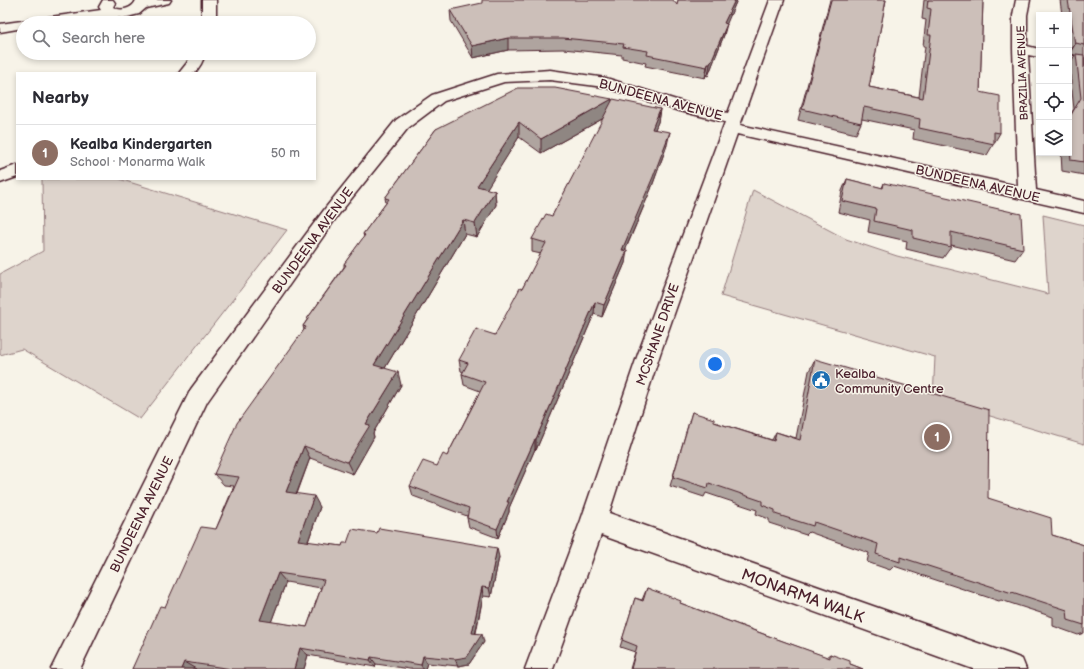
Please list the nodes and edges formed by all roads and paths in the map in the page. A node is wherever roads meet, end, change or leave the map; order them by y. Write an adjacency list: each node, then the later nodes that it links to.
1 (164, 0): 5 (street)
2 (209, 0): 8 (street)
3 (777, 0): 17 (street, MCSHANE DRIVE)
4 (1022, 0): 11 (street, BRAZILIA AVENUE)
5 (142, 3): 6 (street)
6 (111, 6): 7 (street)
7 (69, 16)
8 (209, 16)
9 (16, 25): 10 (street)
10 (0, 28)
11 (1020, 49): 12 (street); 20 (street, BRAZILIA AVENUE)
12 (1036, 52)
13 (196, 60): 16 (street)
14 (1072, 60): 15 (street)
15 (1084, 62)
16 (188, 72)
17 (734, 124): 20 (street, BUNDEENA AVENUE); 22 (street, MCSHANE DRIVE); 23 (street, BUNDEENA AVENUE)
18 (16, 171): 19 (street)
19 (0, 177)
20 (1027, 194): 21 (street, BUNDEENA AVENUE)
21 (1084, 207)
22 (594, 520): 24 (street, MCSHANE DRIVE); 25 (street, MONARMA WALK)
23 (65, 669)
24 (539, 669)
25 (1012, 669)

